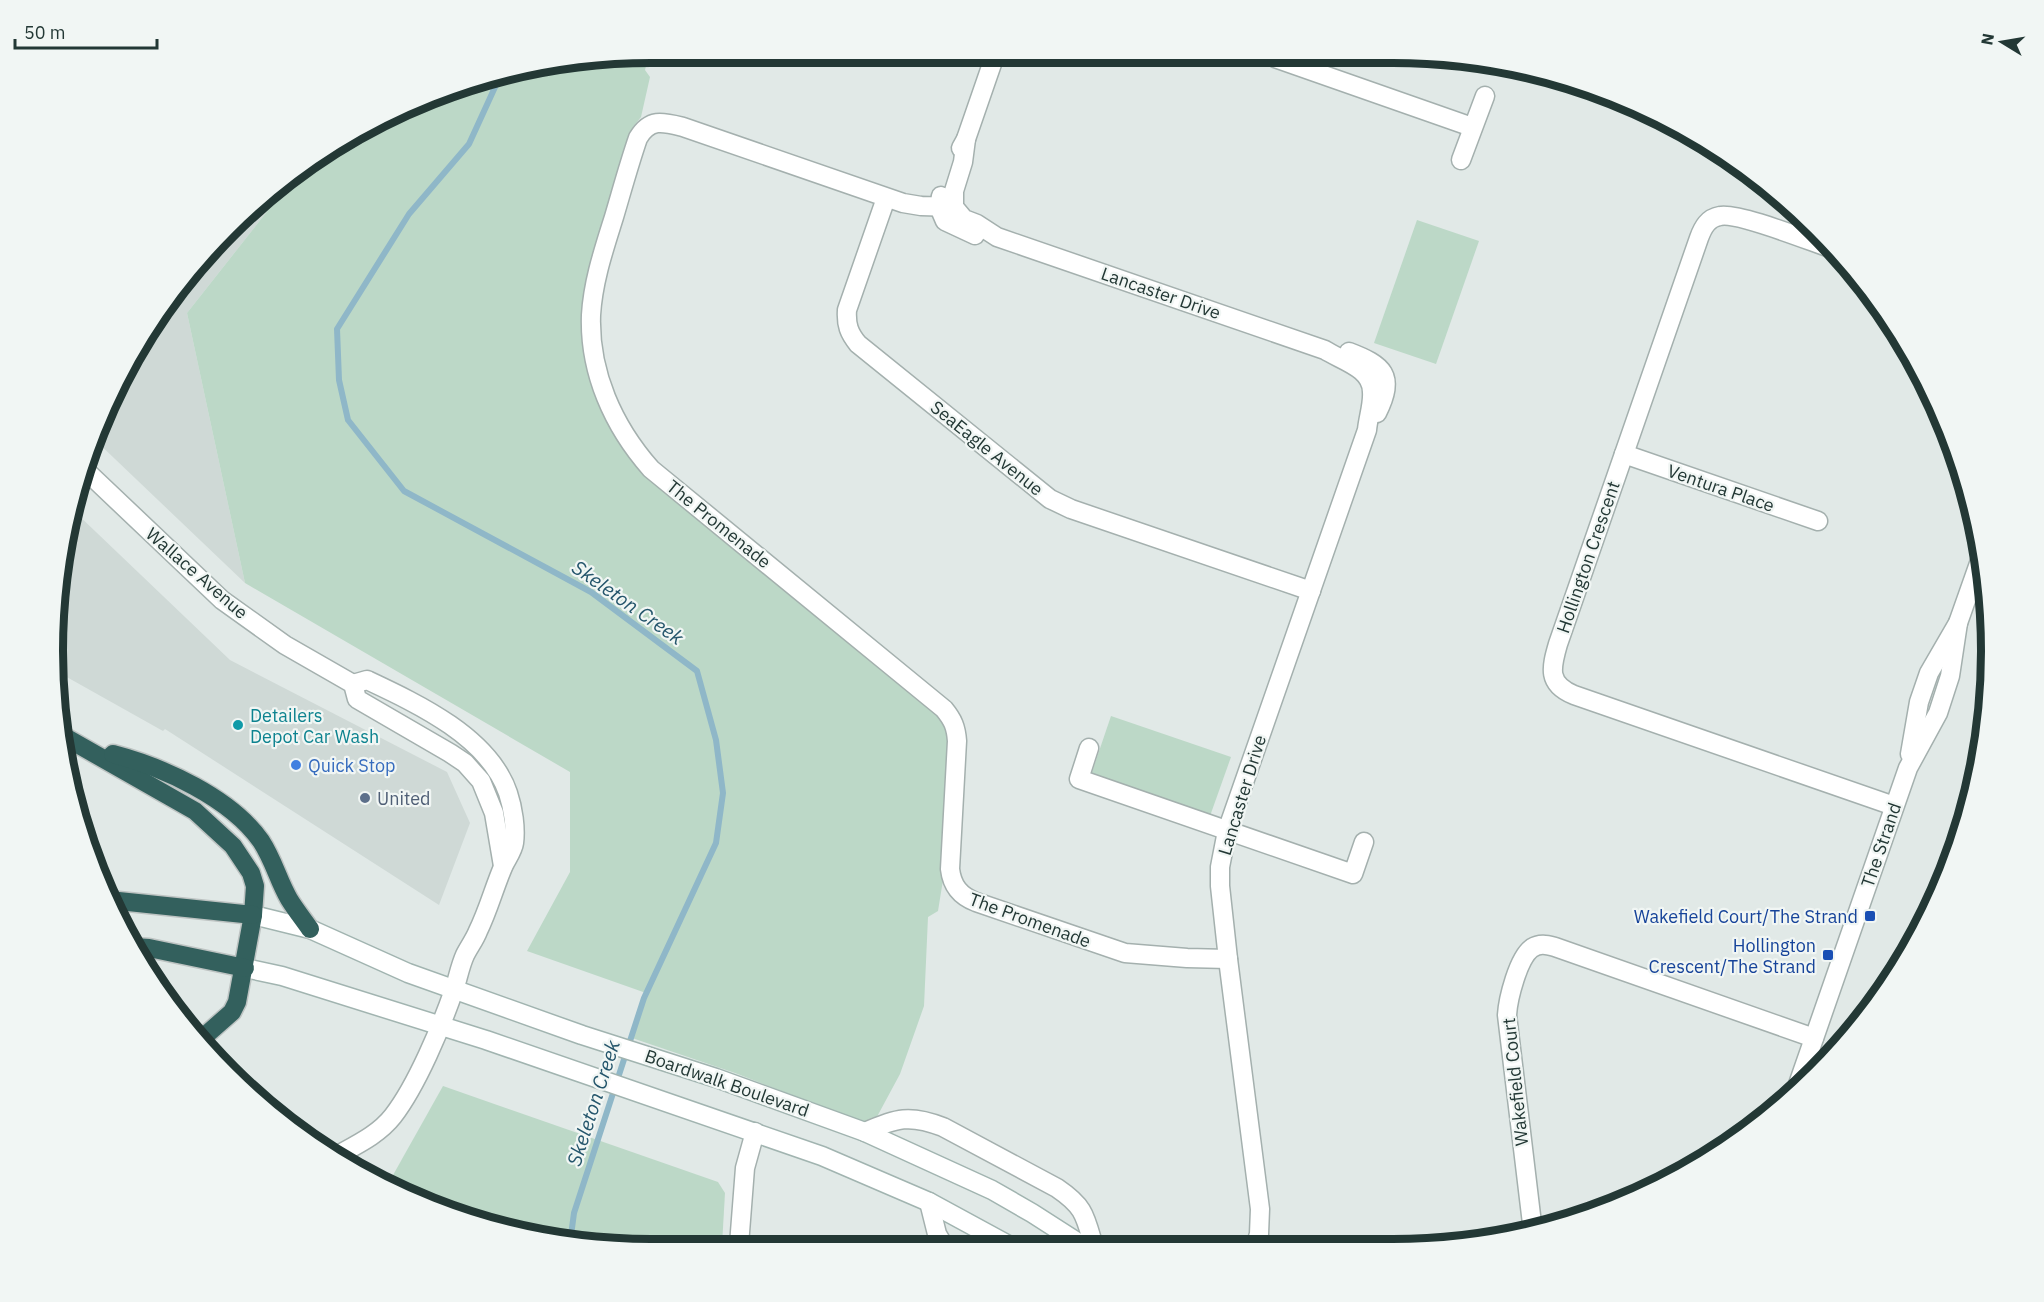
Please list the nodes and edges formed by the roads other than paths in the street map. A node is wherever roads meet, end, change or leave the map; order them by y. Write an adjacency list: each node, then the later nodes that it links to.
1 (992, 63): 7 (street)
2 (1289, 63): 4 (street)
3 (1485, 96): 4 (street)
4 (1473, 127): 5 (street)
5 (1461, 160)
6 (886, 198): 7 (street, The Promenade); 13 (street, SeaEagle Avenue); 24 (street, The Promenade)
7 (947, 207): 13 (street, Lancaster Drive)
8 (1817, 243): 9 (street, Hollington Crescent)
9 (1623, 454): 11 (street, Ventura Place); 17 (street, Hollington Crescent)
10 (90, 476): 26 (street, Wallace Avenue)
11 (1818, 521)
12 (1977, 584): 17 (street, The Strand)
13 (1311, 591): 18 (street, Lancaster Drive)
14 (70, 739): 15 (highway)
15 (82, 746): 21 (highway); 22 (highway)
16 (1089, 748): 18 (street)
17 (1894, 806): 29 (street, The Strand)
18 (1227, 831): 19 (street); 24 (street, Lancaster Drive)
19 (1364, 842)
20 (119, 901): 21 (highway)
21 (254, 915): 22 (street, Boardwalk Boulevard); 25 (highway)
22 (310, 929): 26 (street, Boardwalk Boulevard)
23 (144, 948): 25 (highway)
24 (1228, 959): 41 (street, Lancaster Drive)
25 (244, 968): 27 (street, Boardwalk Boulevard); 28 (highway)
26 (455, 988): 27 (street, Wallace Avenue); 32 (street, Boardwalk Boulevard)
27 (440, 1026): 31 (street, Boardwalk Boulevard); 33 (street, Wallace Avenue)
28 (206, 1035)
29 (1814, 1038): 30 (street, The Strand); 35 (street, Wakefield Court)
30 (1802, 1074)
31 (755, 1132): 34 (street, Boardwalk Boulevard); 36 (street)
32 (865, 1132): 39 (street, Boardwalk Boulevard); 40 (street)
33 (344, 1152)
34 (929, 1202): 37 (street); 38 (street, Boardwalk Boulevard)
35 (1532, 1222)
36 (739, 1239)
37 (940, 1239)
38 (997, 1239)
39 (1073, 1239)
40 (1092, 1239)
41 (1257, 1239)

